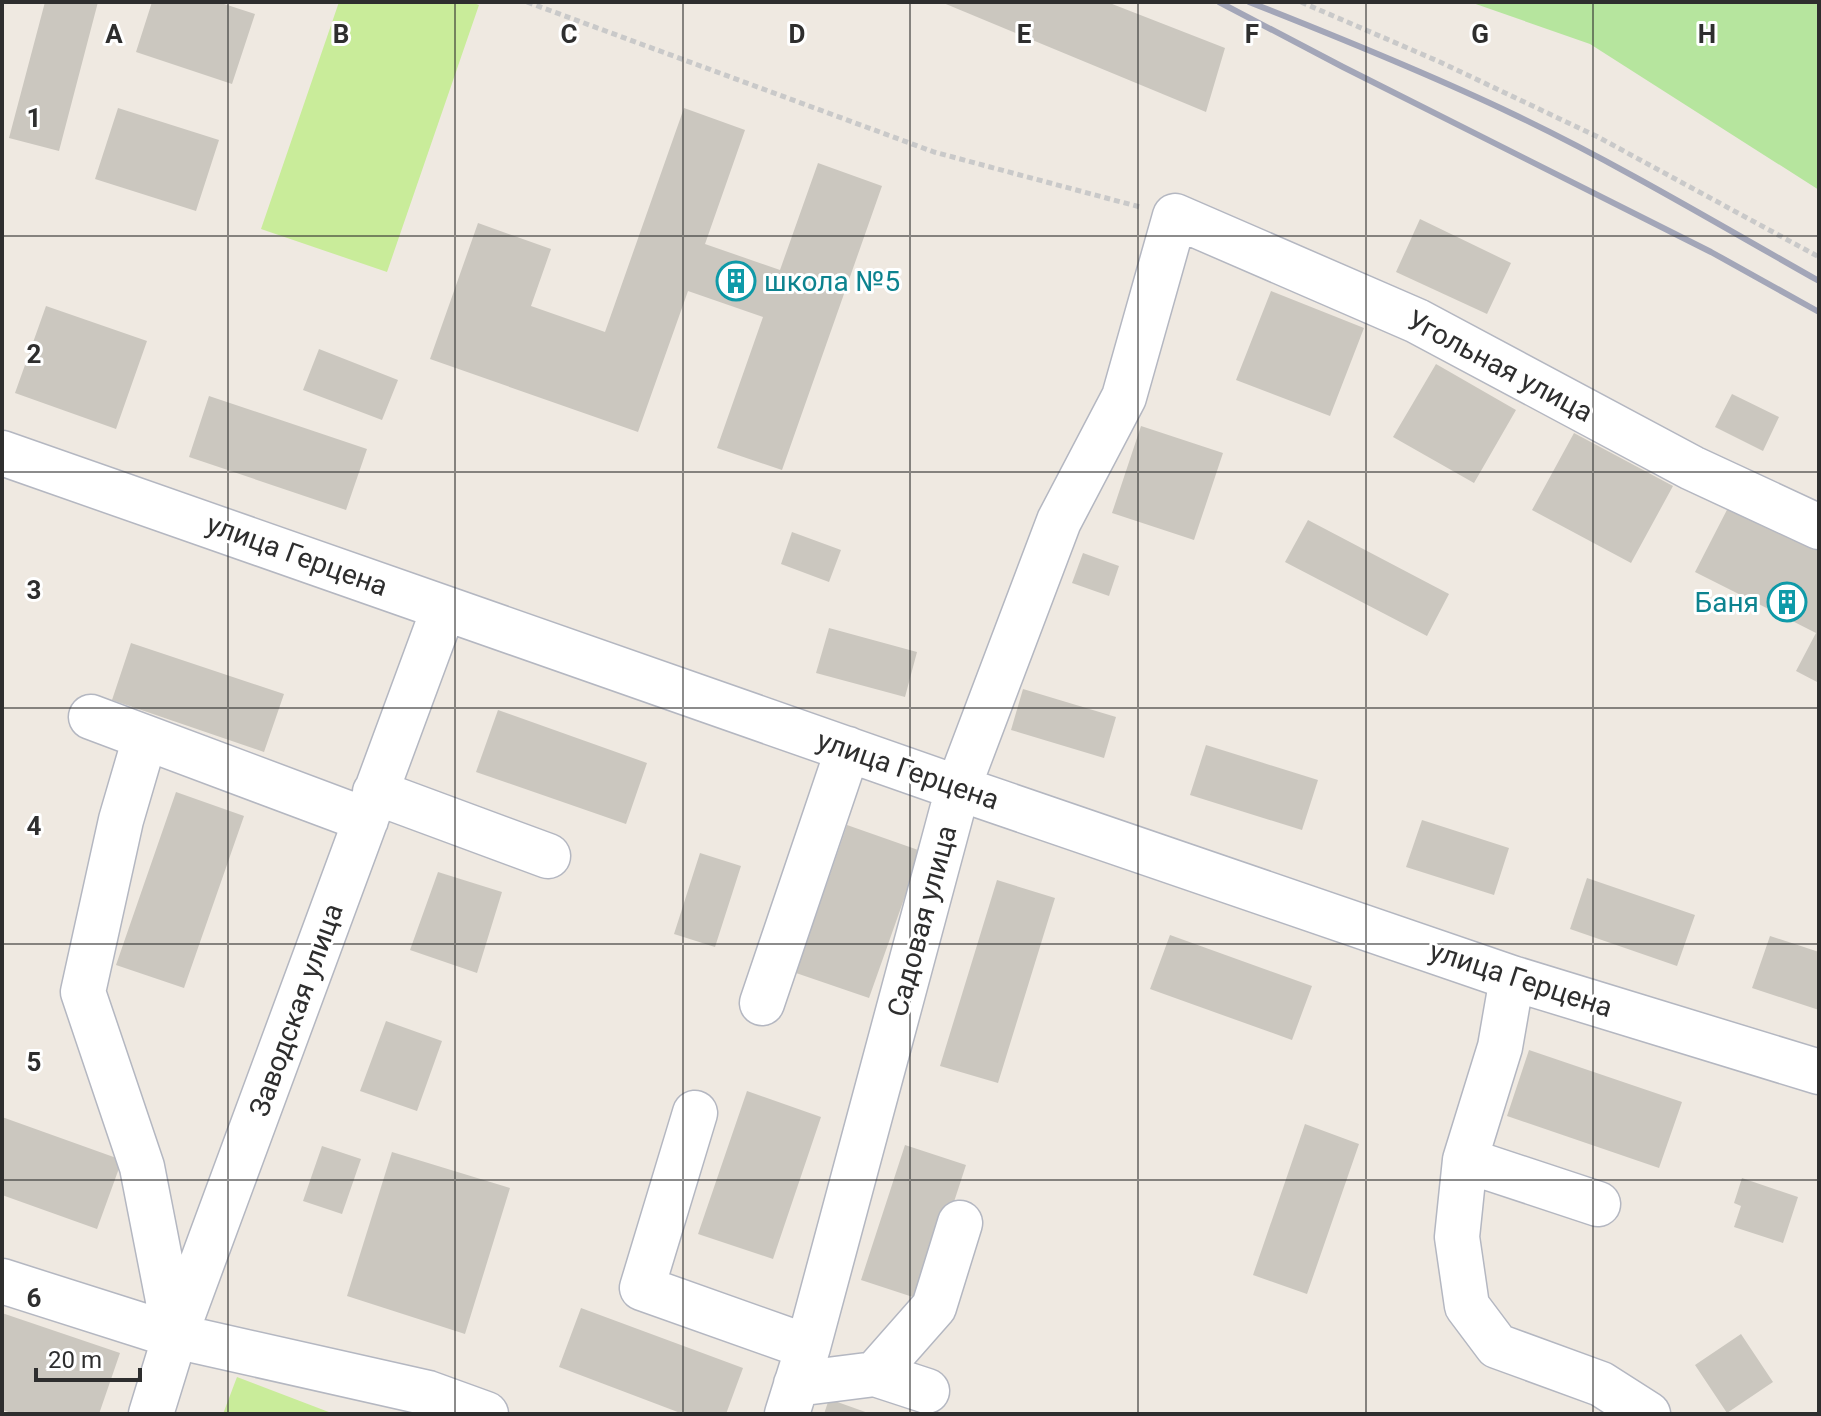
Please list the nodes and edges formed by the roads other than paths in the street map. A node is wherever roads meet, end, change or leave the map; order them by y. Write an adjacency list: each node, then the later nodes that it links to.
1 (1175, 216): 3 (street, Угольная улица); 8 (street, Садовая улица)
2 (2, 453): 4 (street, улица Герцена)
3 (1819, 527)
4 (444, 608): 7 (street, улица Герцена); 9 (street, Заводская улица)
5 (91, 717): 6 (street)
6 (145, 738): 9 (street); 19 (street)
7 (848, 749): 8 (street, улица Герцена); 12 (street)
8 (958, 788): 11 (street, улица Герцена); 21 (street, Садовая улица)
9 (370, 806): 10 (street); 19 (street, Заводская улица)
10 (548, 856)
11 (1512, 978): 13 (street, улица Герцена); 15 (street)
12 (762, 1003)
13 (1819, 1072)
14 (695, 1113): 21 (street)
15 (1465, 1160): 16 (street); 25 (street)
16 (1598, 1204)
17 (960, 1223): 20 (street)
18 (2, 1281): 19 (street)
19 (175, 1336): 23 (street, Заводская улица); 24 (street)
20 (875, 1374): 21 (street); 22 (street)
21 (797, 1382)
22 (927, 1391)
23 (151, 1414)
24 (486, 1414)
25 (1648, 1414)

